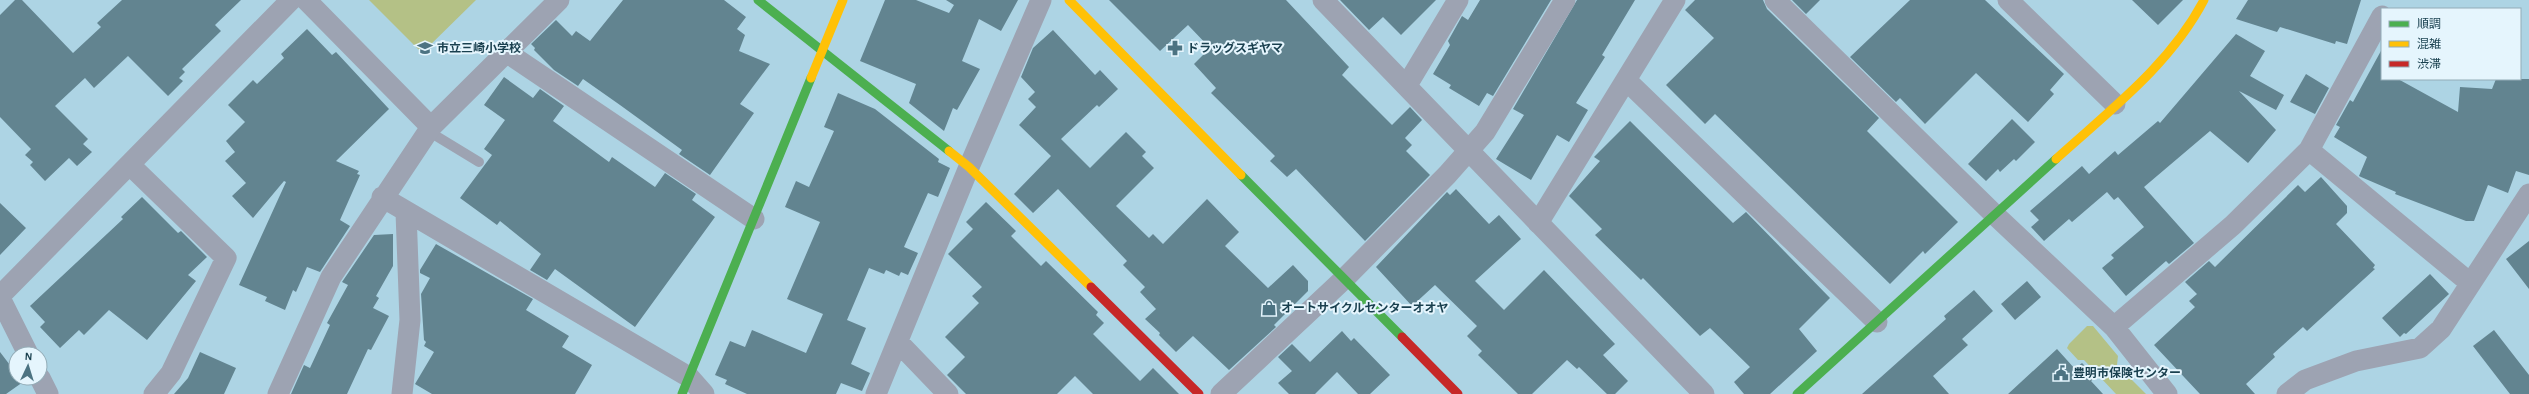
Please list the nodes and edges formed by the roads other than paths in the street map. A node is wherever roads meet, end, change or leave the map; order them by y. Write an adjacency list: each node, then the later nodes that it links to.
1 (291, 0): 25 (street)
2 (306, 0): 21 (street)
3 (559, 0): 17 (street)
4 (758, 0): 16 (street)
5 (843, 0): 16 (street)
6 (1041, 0): 26 (street)
7 (1070, 0): 33 (street)
8 (1323, 0): 19 (street)
9 (1458, 0): 19 (street)
10 (1566, 0): 22 (street)
11 (1675, 0): 18 (street)
12 (1775, 0): 30 (street)
13 (2008, 0): 20 (street)
14 (2204, 0): 20 (street)
15 (2381, 18): 23 (street)
16 (822, 50): 26 (street); 31 (street)
17 (506, 52): 21 (street); 31 (street)
18 (1626, 80): 32 (street); 36 (street)
19 (1408, 85): 22 (street)
20 (2115, 104): 30 (street)
21 (429, 129): 24 (lane); 28 (street)
22 (1469, 150): 32 (street); 33 (street)
23 (2309, 150): 34 (street); 37 (street)
24 (479, 162)
25 (130, 165): 35 (street); 41 (street)
26 (969, 167): 38 (street); 47 (street)
27 (2529, 194): 34 (street)
28 (382, 197): 29 (street); 42 (street)
29 (406, 212): 40 (street); 43 (street)
30 (1995, 215): 36 (street); 37 (street)
31 (754, 218): 40 (street)
32 (1538, 223): 50 (street)
33 (1345, 278): 48 (street); 49 (street)
34 (2470, 283): 53 (street)
35 (0, 297): 39 (street)
36 (1877, 322): 51 (street)
37 (2114, 327): 52 (street)
38 (898, 342): 45 (street); 46 (street)
39 (24, 346)
40 (685, 386): 44 (street)
41 (154, 394)
42 (278, 394)
43 (402, 394)
44 (704, 394)
45 (876, 394)
46 (948, 394)
47 (1199, 394)
48 (1221, 394)
49 (1458, 394)
50 (1704, 394)
51 (1797, 394)
52 (2167, 394)
53 (2287, 394)

